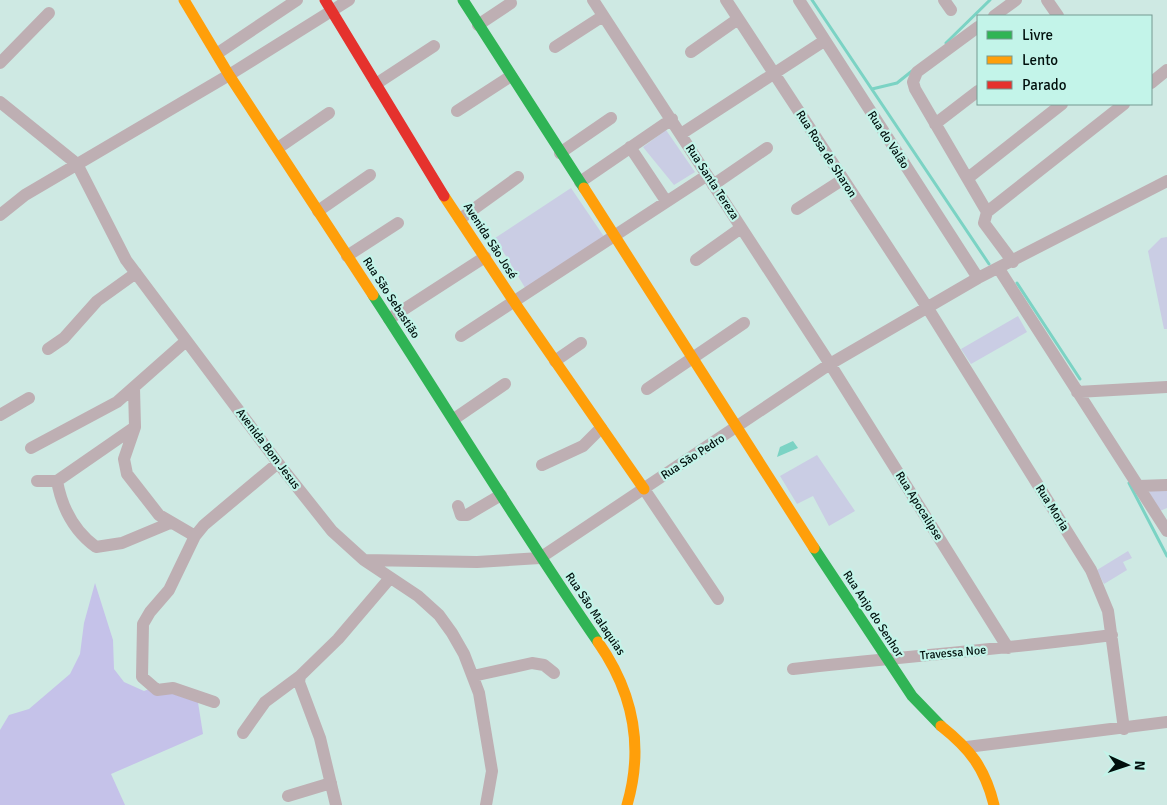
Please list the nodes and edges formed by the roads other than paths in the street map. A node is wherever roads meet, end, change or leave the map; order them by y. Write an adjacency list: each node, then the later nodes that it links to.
1 (184, 0): 24 (street, Rua São Sebastião)
2 (297, 0): 24 (street)
3 (325, 0): 12 (street, Avenida São José)
4 (349, 0): 12 (street)
5 (463, 0): 18 (street)
6 (593, 0): 16 (street, Rua Santa Tereza)
7 (726, 0): 17 (street, Rua Rosa de Sharon)
8 (799, 0): 20 (street, Rua do Valão)
9 (1016, 0): 14 (street)
10 (1047, 0): 15 (street)
11 (511, 3): 18 (street)
12 (332, 12): 28 (street); 31 (street, Avenida São José)
13 (49, 13): 25 (street)
14 (995, 15)
15 (1057, 15)
16 (603, 16): 22 (street); 39 (street, Rua Santa Tereza)
17 (738, 19): 23 (street); 27 (street, Rua Rosa de Sharon)
18 (478, 25): 29 (street)
19 (977, 28): 40 (street)
20 (824, 41): 27 (street); 69 (street, Rua do Valão)
21 (434, 46): 31 (street)
22 (555, 47)
23 (691, 52)
24 (218, 53): 28 (street, Rua São Sebastião)
25 (0, 63)
26 (1167, 70): 30 (street)
27 (774, 73): 41 (street); 51 (street, Rua Rosa de Sharon)
28 (229, 75): 43 (street, Rua São Sebastião); 46 (street)
29 (511, 76): 36 (street); 45 (street)
30 (1152, 82)
31 (376, 84): 59 (street, Avenida São José)
32 (977, 92): 40 (street)
33 (0, 102): 46 (street, Avenida Bom Jesus)
34 (1061, 105): 49 (street)
35 (1123, 105): 57 (street)
36 (457, 112)
37 (329, 113): 43 (street)
38 (611, 118): 45 (street)
39 (672, 119): 41 (street, Rua Santa Tereza); 42 (street)
40 (935, 124): 49 (street)
41 (681, 134): 50 (street, Rua Santa Tereza)
42 (630, 147): 53 (street); 54 (street)
43 (278, 148): 56 (street, Rua São Sebastião)
44 (767, 148): 50 (street)
45 (560, 153): 53 (street)
46 (77, 164): 58 (street); 68 (street, Avenida Bom Jesus)
47 (370, 175): 56 (street)
48 (518, 178): 59 (street)
49 (968, 178): 57 (street)
50 (710, 180): 54 (street); 61 (street, Rua Santa Tereza)
51 (842, 180): 55 (street); 71 (street, Rua Rosa de Sharon)
52 (1167, 181): 66 (street, Rua São Pedro)
53 (580, 182): 62 (street)
54 (666, 201): 62 (street)
55 (797, 209)
56 (318, 211): 63 (street, Rua São Sebastião)
57 (987, 212): 66 (street)
58 (0, 216)
59 (460, 219): 64 (street, Avenida São José)
60 (398, 222): 63 (street)
61 (742, 228): 65 (street); 80 (street, Rua Santa Tereza)
62 (614, 237): 70 (street); 78 (street)
63 (347, 256): 72 (street, Rua São Sebastião)
64 (484, 257): 70 (street, Avenida São José); 72 (street)
65 (696, 260)
66 (1013, 262): 67 (street, Rua São Pedro)
67 (999, 269): 69 (street, Rua São Pedro); 85 (street)
68 (136, 273): 75 (street, Avenida Bom Jesus); 77 (street)
69 (978, 278): 71 (street, Rua São Pedro)
70 (514, 303): 74 (street); 79 (street, Avenida São José)
71 (927, 307): 80 (street, Rua São Pedro); 109 (street, Rua Moria)
72 (389, 319): 88 (street, Rua São Sebastião)
73 (744, 323): 78 (street)
74 (461, 336)
75 (186, 341): 83 (street); 93 (street, Avenida Bom Jesus)
76 (581, 343): 79 (street)
77 (48, 349)
78 (693, 357): 84 (street); 90 (street)
79 (555, 361): 91 (street, Avenida São José)
80 (830, 364): 90 (street, Rua São Pedro); 110 (street, Rua Apocalipse)
81 (505, 384): 88 (street)
82 (1167, 387): 85 (street)
83 (134, 388): 89 (street); 92 (street)
84 (647, 389)
85 (1077, 392): 97 (street)
86 (29, 398): 87 (street)
87 (0, 415)
88 (454, 419): 100 (street, Rua São Sebastião)
89 (135, 427): 96 (street); 102 (street)
90 (738, 427): 99 (street, Rua São Pedro); 111 (street, Rua Anjo do Senhor)
91 (601, 428): 94 (street); 99 (street, Avenida São José)
92 (31, 448)
93 (278, 463): 104 (street); 106 (street, Avenida Bom Jesus)
94 (542, 465)
95 (37, 481): 96 (street)
96 (57, 481): 102 (street)
97 (1138, 486): 98 (street); 103 (street)
98 (1167, 486)
99 (644, 489): 105 (street, Rua São Pedro); 108 (street)
100 (501, 495): 101 (street); 105 (street, Rua São Sebastião)
101 (458, 506)
102 (170, 523): 104 (street)
103 (1167, 531)
104 (195, 536): 116 (street)
105 (540, 558): 106 (street, Rua São Pedro); 125 (street, Rua São Malaquias)
106 (364, 560): 107 (street, Avenida Bom Jesus)
107 (390, 578): 114 (street); 115 (street, Avenida Bom Jesus)
108 (718, 599)
109 (1112, 635): 110 (street, Travessa Noe); 118 (street, Rua Moria)
110 (1008, 648): 111 (street, Travessa Noe)
111 (885, 658): 112 (street, Travessa Noe); 120 (street, Rua Anjo do Senhor)
112 (793, 669)
113 (554, 673): 115 (street)
114 (300, 676): 119 (street); 121 (street)
115 (473, 676): 124 (street, Avenida Bom Jesus)
116 (214, 702)
117 (1167, 722): 118 (street)
118 (1124, 729): 120 (street)
119 (243, 733)
120 (967, 747): 126 (street, Rua Anjo do Senhor)
121 (331, 783): 122 (street); 123 (street)
122 (288, 796)
123 (336, 805)
124 (486, 805)
125 (627, 805)
126 (994, 805)

